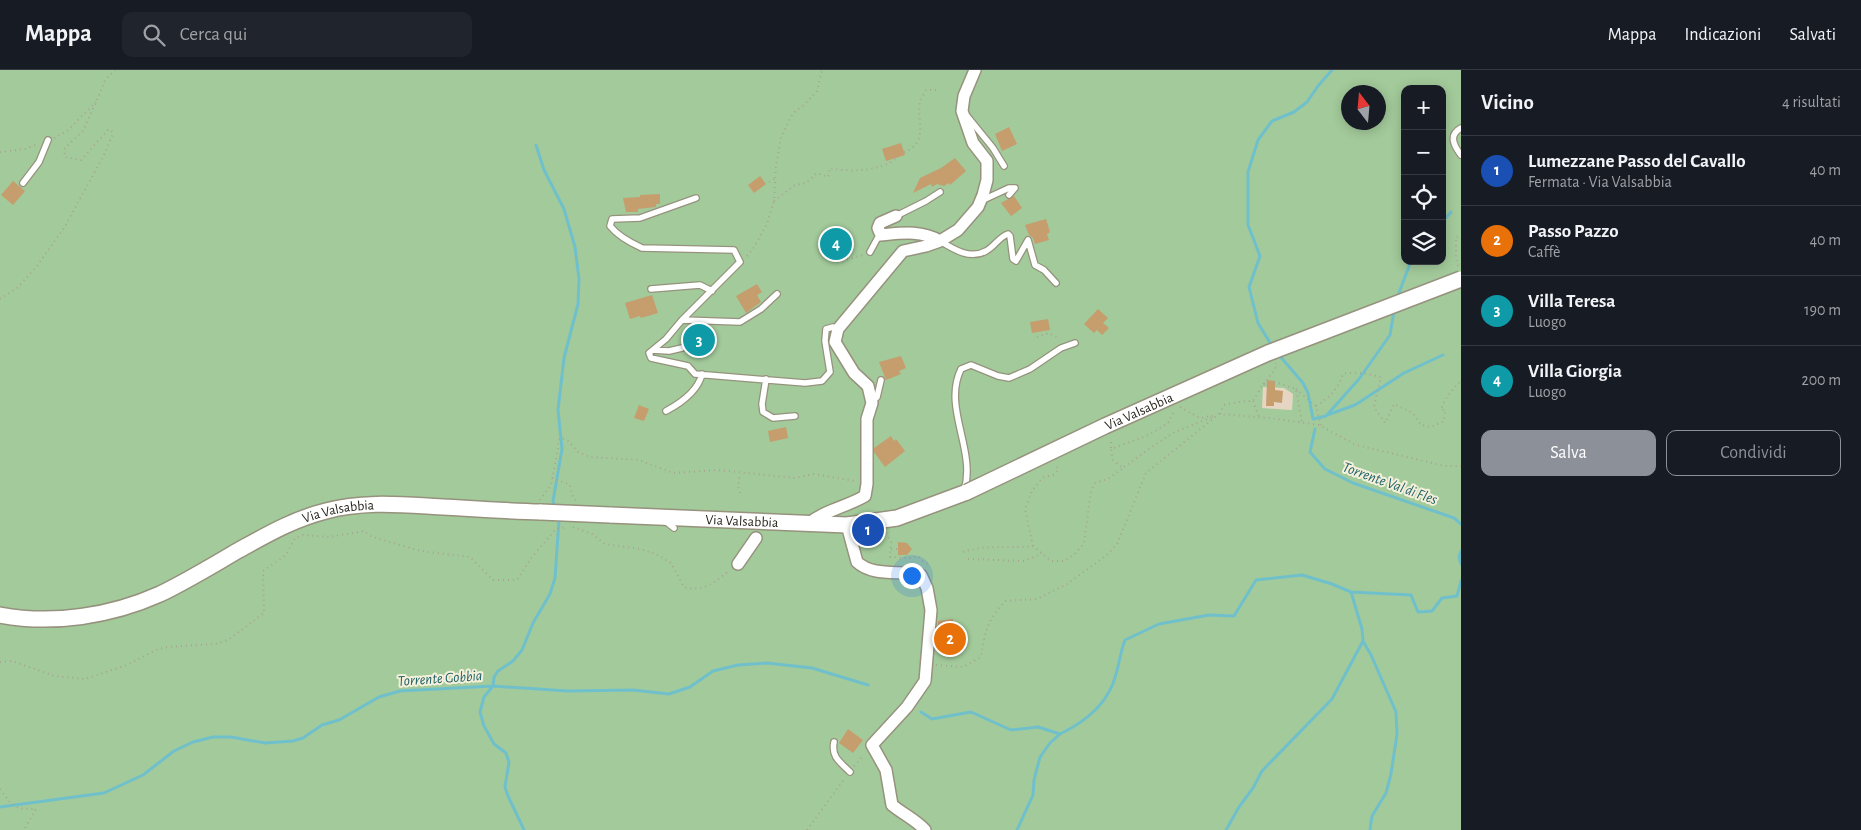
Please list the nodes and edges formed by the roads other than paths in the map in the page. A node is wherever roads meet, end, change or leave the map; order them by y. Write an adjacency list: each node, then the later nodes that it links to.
1 (975, 70): 2 (street)
2 (962, 111): 6 (lane); 11 (street)
3 (1461, 128): 5 (lane)
4 (48, 140): 7 (lane)
5 (1461, 155)
6 (1004, 166)
7 (23, 183)
8 (940, 192): 12 (lane)
9 (1009, 195): 11 (lane)
10 (696, 198): 19 (lane)
11 (981, 201): 14 (street)
12 (896, 216): 13 (street)
13 (881, 235): 14 (street); 15 (lane)
14 (940, 241): 17 (lane); 22 (street)
15 (870, 252)
16 (1461, 279): 32 (main road, Via Valsabbia, bridge)
17 (1056, 283)
18 (651, 289): 19 (lane)
19 (712, 291): 21 (lane)
20 (777, 294): 21 (lane)
21 (682, 320): 25 (lane)
22 (838, 329): 27 (lane); 29 (street)
23 (1075, 343): 32 (lane)
24 (682, 348): 25 (lane)
25 (653, 350): 26 (lane)
26 (702, 374): 27 (lane); 30 (lane)
27 (766, 379): 31 (lane)
28 (881, 380): 29 (lane)
29 (872, 403): 34 (street)
30 (666, 411)
31 (795, 416)
32 (965, 493): 35 (main road, Via Valsabbia)
33 (661, 517): 34 (main road, Via Valsabbia); 36 (lane); 39 (main road, Via Valsabbia, bridge)
34 (808, 524): 35 (main road, Via Valsabbia)
35 (848, 525): 42 (street)
36 (674, 528)
37 (756, 538): 38 (street)
38 (738, 564)
39 (0, 615)
40 (834, 742): 41 (lane)
41 (850, 772)
42 (925, 830)

